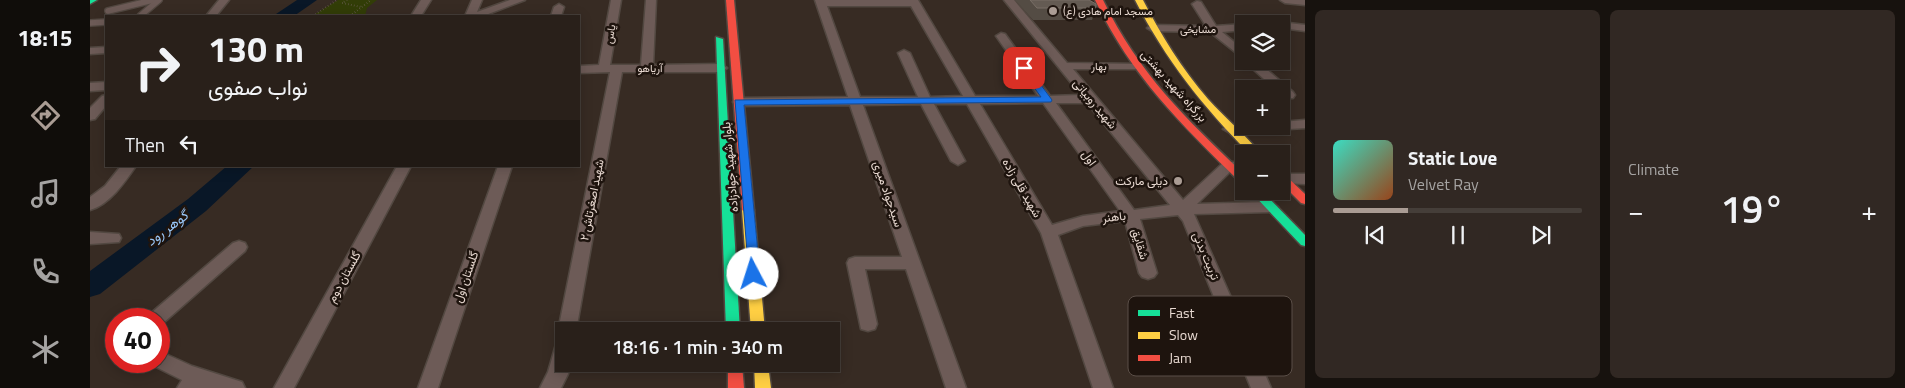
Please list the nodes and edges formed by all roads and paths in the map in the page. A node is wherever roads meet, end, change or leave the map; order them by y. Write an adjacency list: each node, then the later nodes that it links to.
1 (153, 0): 25 (lane)
2 (158, 0): 26 (lane)
3 (224, 0): 27 (street)
4 (337, 0): 18 (path)
5 (347, 0): 21 (path)
6 (371, 0): 23 (path)
7 (426, 0): 30 (street)
8 (477, 0): 31 (street)
9 (519, 0): 32 (street)
10 (616, 0): 50 (street, یاس)
11 (651, 0): 51 (street)
12 (730, 0): 53 (main road, بلوار شهید جوادزاده)
13 (1009, 0): 47 (street, شهید روبیاتی)
14 (1099, 0): 33 (main road, بزرگراه شهید بهشتی)
15 (1140, 0): 36 (main road, بزرگراه شهید بهشتی)
16 (1285, 0): 20 (street)
17 (914, 1): 19 (street); 61 (street, شهید قلی زاده)
18 (332, 2): 21 (path); 28 (path)
19 (820, 2): 64 (street, سیدجواد میری)
20 (1305, 2)
21 (342, 3): 23 (path)
22 (1197, 4): 41 (street)
23 (360, 7): 29 (path)
24 (1086, 7): 33 (main road); 36 (path, bridge)
25 (108, 11)
26 (141, 15)
27 (212, 15)
28 (314, 15)
29 (351, 15)
30 (417, 15)
31 (470, 15)
32 (477, 15)
33 (1105, 15): 48 (main road, بزرگراه شهید بهشتی)
34 (105, 22): 35 (lane)
35 (90, 23)
36 (1152, 23): 41 (street, مشایخی); 68 (main road, بزرگراه شهید بهشتی)
37 (1290, 26): 39 (street)
38 (1235, 28): 41 (street, مشایخی)
39 (1305, 28)
40 (719, 29): 52 (main road)
41 (1213, 29): 43 (street)
42 (1001, 36): 62 (street, اول)
43 (1235, 48)
44 (90, 50): 45 (street)
45 (105, 50)
46 (904, 53): 60 (street)
47 (1064, 66): 48 (street, بهار); 58 (street, شهید روبیاتی)
48 (1135, 66): 72 (main road, بزرگراه شهید بهشتی)
49 (580, 68): 50 (street, آریاهو)
50 (611, 68): 51 (street, آریاهو); 95 (street, شهید اصغرتاش ۲)
51 (647, 68): 52 (street, آریاهو)
52 (721, 68): 53 (main road); 96 (main road)
53 (736, 68): 63 (main road, بلوار شهید جوادزاده)
54 (1261, 70): 55 (street)
55 (1272, 80)
56 (105, 86): 57 (street)
57 (90, 87)
58 (1090, 98): 62 (street); 84 (street, شهید روبیاتی)
59 (105, 100): 65 (street)
60 (926, 100): 61 (street); 64 (street); 71 (street)
61 (971, 100): 62 (street); 86 (street, شهید قلی زاده)
62 (1047, 100): 85 (street, اول)
63 (739, 102): 64 (street); 97 (main road, بلوار شهید جوادزاده)
64 (855, 102): 91 (street, سیدجواد میری)
65 (90, 116)
66 (1305, 124): 67 (street)
67 (1290, 125)
68 (1230, 129): 69 (street); 70 (main road, بزرگراه شهید بهشتی)
69 (1235, 129)
70 (1247, 145)
71 (958, 161)
72 (1229, 165): 76 (main road, بزرگراه شهید بهشتی); 84 (street)
73 (128, 167): 82 (street)
74 (403, 167): 106 (street, گلستان دوم)
75 (505, 167): 107 (street, گلستان اول)
76 (1235, 171)
77 (1290, 179): 78 (street)
78 (1305, 180)
79 (1290, 186): 81 (main road)
80 (1263, 200): 83 (main road)
81 (1305, 200)
82 (90, 205)
83 (1270, 207): 84 (street, باهنر); 89 (main road)
84 (1182, 209): 85 (street, باهنر); 93 (street, تربیت بدنی)
85 (1131, 216): 86 (street, باهنر); 92 (street, شقایق)
86 (1049, 233): 112 (street, شهید قلی زاده)
87 (90, 238): 88 (street)
88 (113, 238)
89 (1305, 242)
90 (239, 247): 94 (street)
91 (912, 263): 98 (street); 111 (street, سیدجواد میری)
92 (1148, 272)
93 (1222, 296)
94 (169, 308)
95 (569, 322)
96 (733, 322)
97 (757, 322)
98 (868, 324)
99 (170, 366): 104 (street)
100 (558, 372): 108 (street)
101 (735, 372): 109 (main road)
102 (762, 372): 110 (main road)
103 (1256, 376): 113 (street, تربیت بدنی)
104 (193, 382): 105 (street)
105 (235, 388)
106 (284, 388)
107 (428, 388)
108 (550, 388)
109 (736, 388)
110 (763, 388)
111 (956, 388)
112 (1103, 388)
113 (1261, 388)

